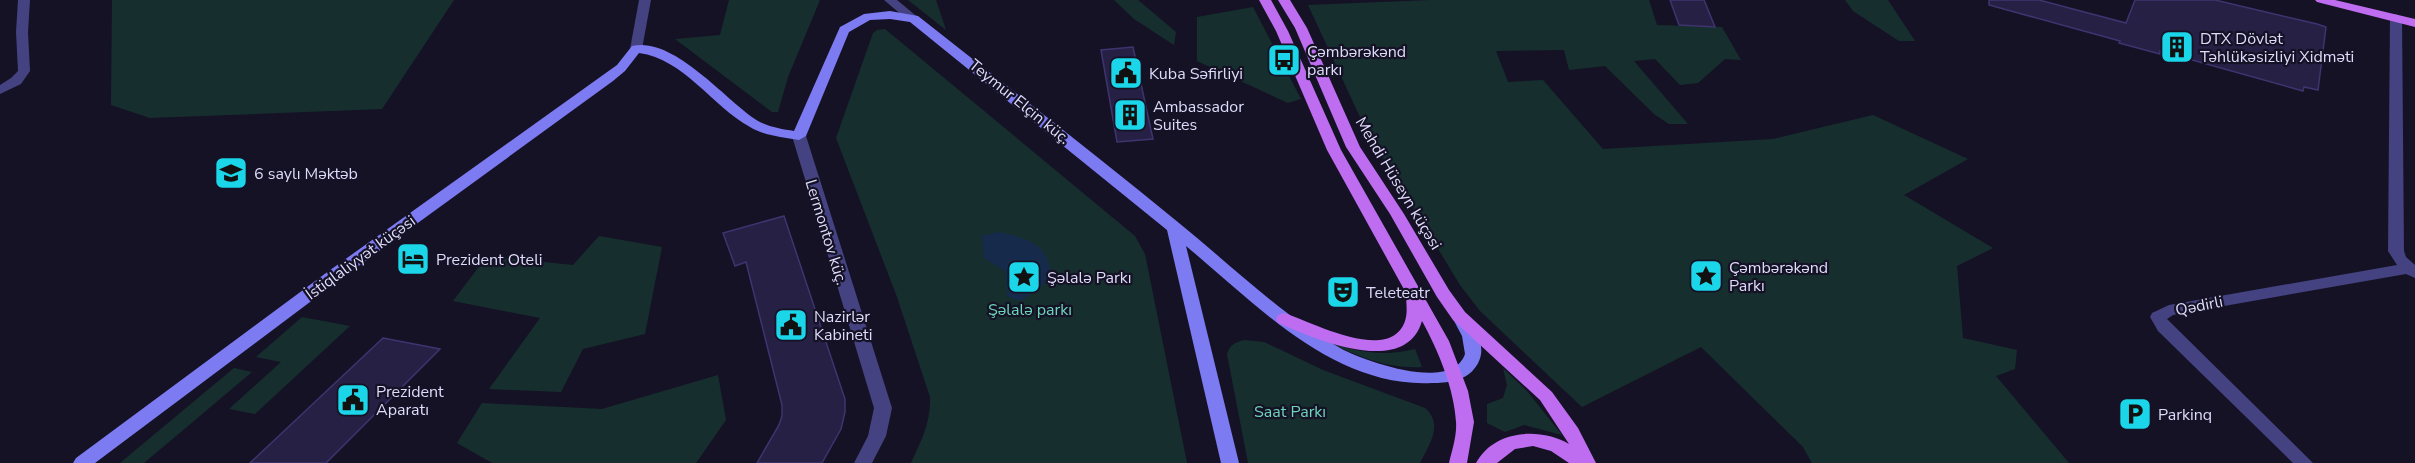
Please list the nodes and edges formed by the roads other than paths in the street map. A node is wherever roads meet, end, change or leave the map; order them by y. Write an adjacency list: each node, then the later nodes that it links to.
1 (24, 0): 13 (street)
2 (645, 0): 12 (street)
3 (891, 0): 10 (street)
4 (1265, 0): 17 (main road)
5 (1284, 0): 18 (main road, Mehdi Hüseyn küçəsi)
6 (2321, 0): 9 (main road)
7 (2354, 0): 8 (main road)
8 (2415, 15)
9 (2396, 18): 11 (main road); 16 (street)
10 (914, 19): 14 (main road); 15 (main road, Teymur Elçin küç.)
11 (2415, 23)
12 (636, 50): 14 (main road); 21 (main road, İstiqlaliyyət küçəsi)
13 (0, 90)
14 (799, 136): 22 (street, Lermontov küç.)
15 (1174, 226): 19 (main road); 23 (main road)
16 (2412, 270): 28 (street, Qədirli)
17 (1412, 286): 19 (main road); 20 (main road)
18 (1459, 316): 20 (main road); 27 (main road, Mehdi Hüseyn küçəsi)
19 (1284, 319): 20 (main road)
20 (1454, 374): 24 (main road)
21 (82, 463)
22 (863, 463)
23 (1230, 463)
24 (1458, 463)
25 (1485, 463): 26 (main road)
26 (1581, 463)
27 (1587, 463)
28 (2304, 463)

